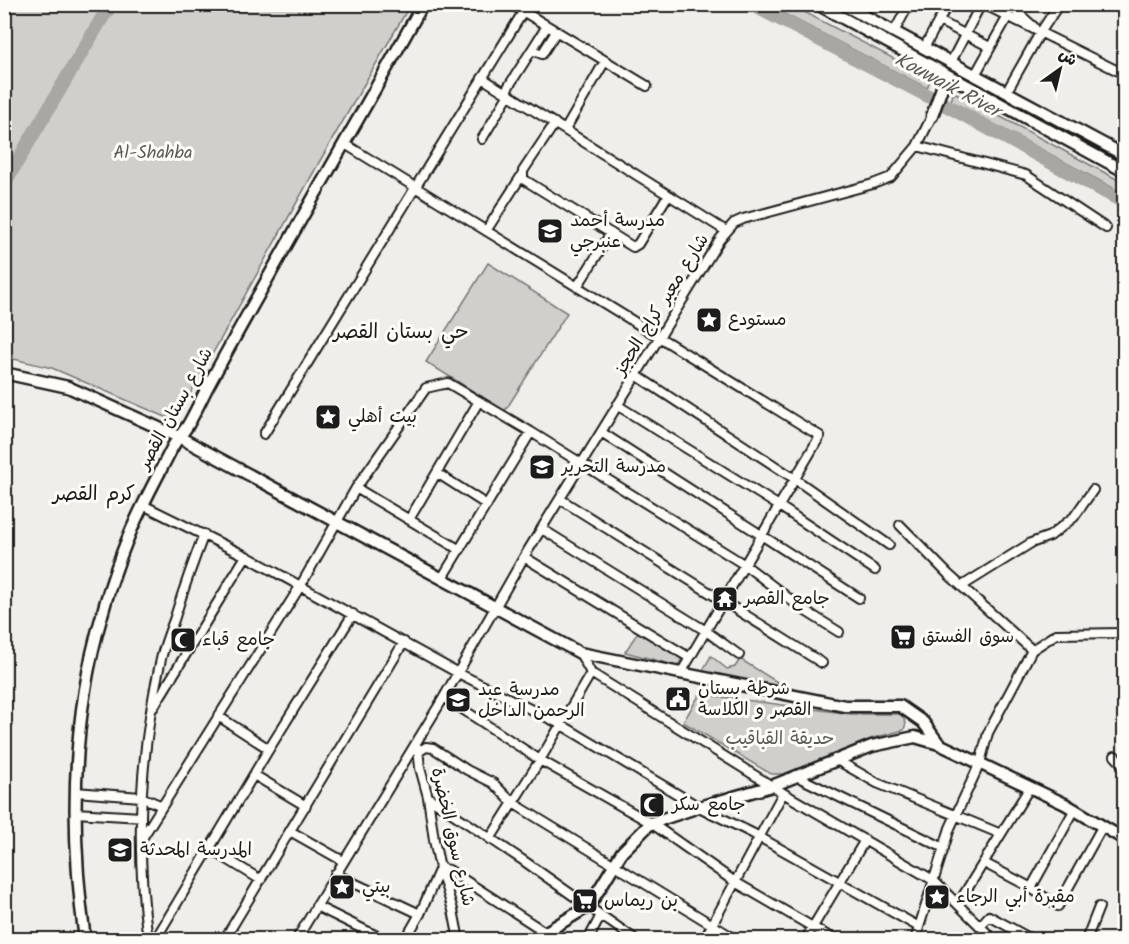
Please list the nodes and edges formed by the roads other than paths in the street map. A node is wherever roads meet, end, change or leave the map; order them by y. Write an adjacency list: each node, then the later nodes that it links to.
1 (423, 4): 35 (main road, شارع بستان القصر)
2 (511, 4): 11 (street)
3 (817, 4): 27 (main road)
4 (842, 4): 10 (main road)
5 (909, 4): 16 (street)
6 (948, 4): 13 (street)
7 (982, 4): 12 (street); 18 (street)
8 (1059, 4): 17 (street)
9 (1014, 6): 17 (street)
10 (863, 9): 16 (main road)
11 (523, 12): 14 (street); 26 (street)
12 (1007, 18): 17 (street); 19 (street)
13 (939, 21): 18 (street); 20 (street)
14 (547, 26): 15 (street); 21 (street)
15 (556, 32): 21 (street); 22 (street)
16 (894, 32): 20 (main road)
17 (1040, 33): 24 (street); 29 (street)
18 (965, 35): 19 (street); 23 (street)
19 (990, 47): 25 (street)
20 (924, 48): 23 (main road)
21 (532, 50): 30 (street)
22 (605, 61): 28 (street); 33 (street)
23 (951, 62): 25 (main road)
24 (1125, 74)
25 (975, 75): 29 (main road)
26 (482, 78): 30 (street); 40 (street)
27 (944, 81): 31 (main road); 38 (main road)
28 (647, 86)
29 (1007, 91): 37 (main road)
30 (507, 93): 32 (street); 34 (street)
31 (932, 116): 36 (street, شارع معبر كراج الحجز)
32 (555, 123): 33 (street); 39 (street)
33 (565, 130): 41 (street)
34 (482, 139)
35 (345, 144): 40 (street); 55 (main road, شارع بستان القصر)
36 (917, 146): 42 (street); 44 (street, شارع معبر كراج الحجز)
37 (1125, 155)
38 (1125, 171)
39 (522, 175): 43 (street); 45 (street)
40 (415, 188): 43 (street); 54 (street)
41 (668, 195): 44 (street); 45 (street)
42 (1106, 228)
43 (486, 231): 46 (street)
44 (726, 231): 47 (street, شارع معبر كراج الحجز)
45 (611, 233): 46 (street)
46 (577, 287): 47 (street)
47 (659, 338): 49 (street, شارع معبر كراج الحجز); 58 (street)
48 (4, 373): 55 (main road)
49 (636, 375): 51 (street, شارع معبر كراج الحجز); 58 (street)
50 (479, 401): 52 (street); 57 (street); 59 (street)
51 (617, 405): 53 (street, شارع معبر كراج الحجز); 64 (street)
52 (531, 432): 56 (street); 63 (street)
53 (601, 432): 56 (street, شارع معبر كراج الحجز); 70 (street)
54 (264, 434)
55 (179, 437): 62 (main road, شارع بستان القصر); 66 (main road)
56 (581, 464): 61 (street, شارع معبر كراج الحجز); 75 (street)
57 (437, 473): 63 (street); 65 (street)
58 (795, 479): 64 (street); 71 (street)
59 (356, 488): 65 (street); 66 (street)
60 (1093, 490): 79 (street)
61 (560, 499): 68 (street, شارع معبر كراج الحجز); 81 (street)
62 (142, 505): 69 (street); 113 (main road, شارع بستان القصر)
63 (487, 505): 72 (street)
64 (779, 506): 70 (street); 76 (street)
65 (410, 519): 72 (street)
66 (338, 523): 77 (main road); 78 (street)
67 (900, 525): 79 (street)
68 (542, 528): 74 (street, شارع معبر كراج الحجز); 84 (street)
69 (204, 534): 73 (street); 97 (street)
70 (762, 535): 75 (street); 80 (street)
71 (889, 544)
72 (460, 550): 77 (street)
73 (246, 556): 78 (street); 97 (street)
74 (524, 557): 82 (street, شارع معبر كراج الحجز); 91 (street)
75 (745, 565): 81 (street); 85 (street)
76 (875, 570)
77 (442, 578): 82 (main road)
78 (301, 585): 83 (street); 98 (street)
79 (962, 586): 88 (street)
80 (859, 598)
81 (723, 602): 84 (street); 92 (street)
82 (496, 608): 89 (main road); 93 (street, شارع معبر كراج الحجز)
83 (353, 614): 87 (street); 102 (street)
84 (706, 631): 90 (street); 91 (street)
85 (839, 632)
86 (1125, 633): 88 (street)
87 (404, 642): 93 (street); 119 (street)
88 (1032, 650): 107 (street)
89 (580, 652): 94 (street); 95 (main road)
90 (739, 654)
91 (690, 658): 95 (street)
92 (822, 663)
93 (458, 673): 96 (street, شارع معبر كراج الحجز); 99 (street)
94 (591, 673): 99 (street); 111 (street)
95 (681, 673): 101 (main road)
96 (444, 697): 100 (street, شارع معبر كراج الحجز); 106 (street)
97 (150, 714): 115 (street)
98 (218, 716): 102 (street); 118 (street)
99 (560, 724): 106 (street); 120 (street)
100 (415, 741): 103 (street, شارع سوق الخضرة); 136 (street, شارع معبر كراج الحجز)
101 (939, 744): 105 (main road); 107 (main road)
102 (269, 748): 109 (street)
103 (420, 751): 116 (street, شارع سوق الخضرة); 117 (street)
104 (1115, 756): 108 (street)
105 (835, 759): 110 (main road); 123 (street)
106 (540, 760): 117 (street); 125 (street)
107 (980, 764): 112 (main road); 123 (street)
108 (1125, 766)
109 (254, 775): 119 (street); 134 (street)
110 (796, 776): 111 (main road); 135 (street)
111 (772, 786): 114 (street); 120 (main road)
112 (1030, 787): 121 (main road); 128 (street)
113 (75, 792): 115 (street); 122 (main road, شارع بستان القصر)
114 (783, 793): 129 (street); 133 (street)
115 (141, 797): 118 (street); 124 (street)
116 (428, 797): 130 (street); 139 (street, شارع سوق الخضرة)
117 (513, 803): 130 (street); 138 (street)
118 (162, 806): 132 (street)
119 (306, 806): 127 (street)
120 (699, 807): 125 (main road); 129 (street)
121 (1075, 809): 126 (main road); 145 (street)
122 (75, 813): 124 (street); 157 (main road, شارع بستان القصر)
123 (956, 816): 128 (street); 135 (street)
124 (141, 817): 132 (street)
125 (651, 823): 138 (main road); 143 (street)
126 (1102, 827): 131 (main road); 145 (street)
127 (290, 831): 136 (street); 141 (street)
128 (1001, 834): 137 (street)
129 (759, 838): 143 (street); 144 (street)
130 (490, 839): 148 (street)
131 (1125, 839)
132 (141, 840): 158 (street)
133 (865, 840): 142 (street); 144 (street)
134 (209, 848): 141 (street); 159 (street)
135 (944, 848): 142 (street)
136 (343, 861): 140 (street, شارع معبر كراج الحجز)
137 (984, 863): 145 (street); 146 (street)
138 (614, 865): 148 (main road); 152 (street)
139 (440, 868): 150 (street); 156 (street); 164 (street, شارع سوق الخضرة)
140 (335, 874): 147 (street, شارع معبر كراج الحجز); 150 (street)
141 (261, 880): 160 (street)
142 (933, 880): 146 (street); 155 (street)
143 (735, 882): 152 (street); 154 (street)
144 (839, 883): 154 (street); 155 (street)
145 (1031, 888)
146 (958, 904): 153 (street)
147 (316, 906): 161 (street, شارع معبر كراج الحجز); 162 (street)
148 (589, 906): 151 (street); 156 (main road)
149 (1099, 906): 175 (street)
150 (420, 914): 163 (street)
151 (602, 915): 166 (street); 167 (street)
152 (712, 924): 168 (street); 169 (street)
153 (980, 926): 173 (street); 174 (street)
154 (813, 927): 170 (street); 171 (street)
155 (919, 927): 172 (street)
156 (545, 932): 165 (main road)
157 (85, 939)
158 (148, 939)
159 (155, 939)
160 (224, 939)
161 (296, 939)
162 (384, 939)
163 (405, 939)
164 (459, 939)
165 (533, 939)
166 (588, 939)
167 (636, 939)
168 (704, 939)
169 (738, 939)
170 (805, 939)
171 (835, 939)
172 (915, 939)
173 (994, 939)
174 (1033, 939)
175 (1086, 939)

